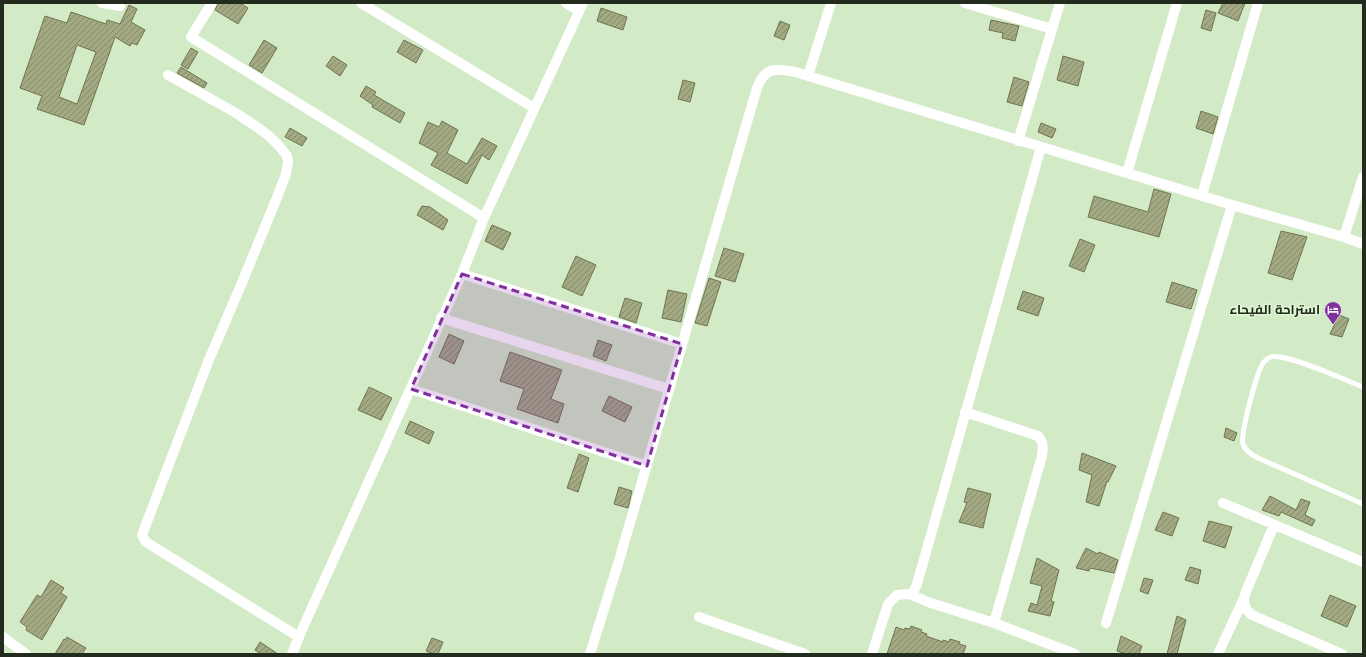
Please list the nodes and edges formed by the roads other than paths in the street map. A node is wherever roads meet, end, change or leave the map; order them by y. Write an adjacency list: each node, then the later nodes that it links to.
1 (102, 3): 10 (street)
2 (212, 3): 22 (street)
3 (361, 3): 15 (street)
4 (566, 3): 11 (street)
5 (831, 3): 14 (street)
6 (965, 3): 12 (street)
7 (1060, 3): 12 (street)
8 (1177, 3): 18 (street)
9 (1258, 3): 20 (street)
10 (120, 6)
11 (581, 7): 15 (street)
12 (1052, 28): 16 (street)
13 (168, 75): 43 (street)
14 (808, 76): 16 (street); 27 (street)
15 (534, 108): 22 (street)
16 (1018, 141): 17 (street)
17 (1041, 147): 18 (street); 31 (street)
18 (1127, 173): 20 (street)
19 (1363, 177): 23 (street)
20 (1202, 195): 21 (street)
21 (1232, 205): 23 (street); 41 (street)
22 (484, 218): 25 (street)
23 (1344, 237): 24 (street)
24 (1363, 244)
25 (462, 274): 26 (street); 27 (street)
26 (441, 318): 29 (street); 30 (street)
27 (682, 344): 30 (street)
28 (1363, 388): 34 (lane)
29 (411, 389): 32 (street); 43 (street)
30 (670, 389): 32 (street)
31 (965, 412): 38 (street); 40 (street)
32 (647, 466): 47 (street)
33 (1223, 503): 35 (street)
34 (1363, 504)
35 (1274, 525): 36 (street); 37 (street)
36 (1363, 562)
37 (1246, 594): 51 (street); 52 (street)
38 (912, 595): 40 (street); 49 (street)
39 (699, 617): 44 (street)
40 (994, 623): 50 (street)
41 (1106, 624)
42 (3, 637): 45 (street)
43 (299, 637): 46 (street)
44 (794, 652): 48 (street)
45 (26, 654)
46 (292, 654)
47 (590, 654)
48 (805, 654)
49 (872, 654)
50 (1075, 654)
51 (1218, 654)
52 (1342, 654)

